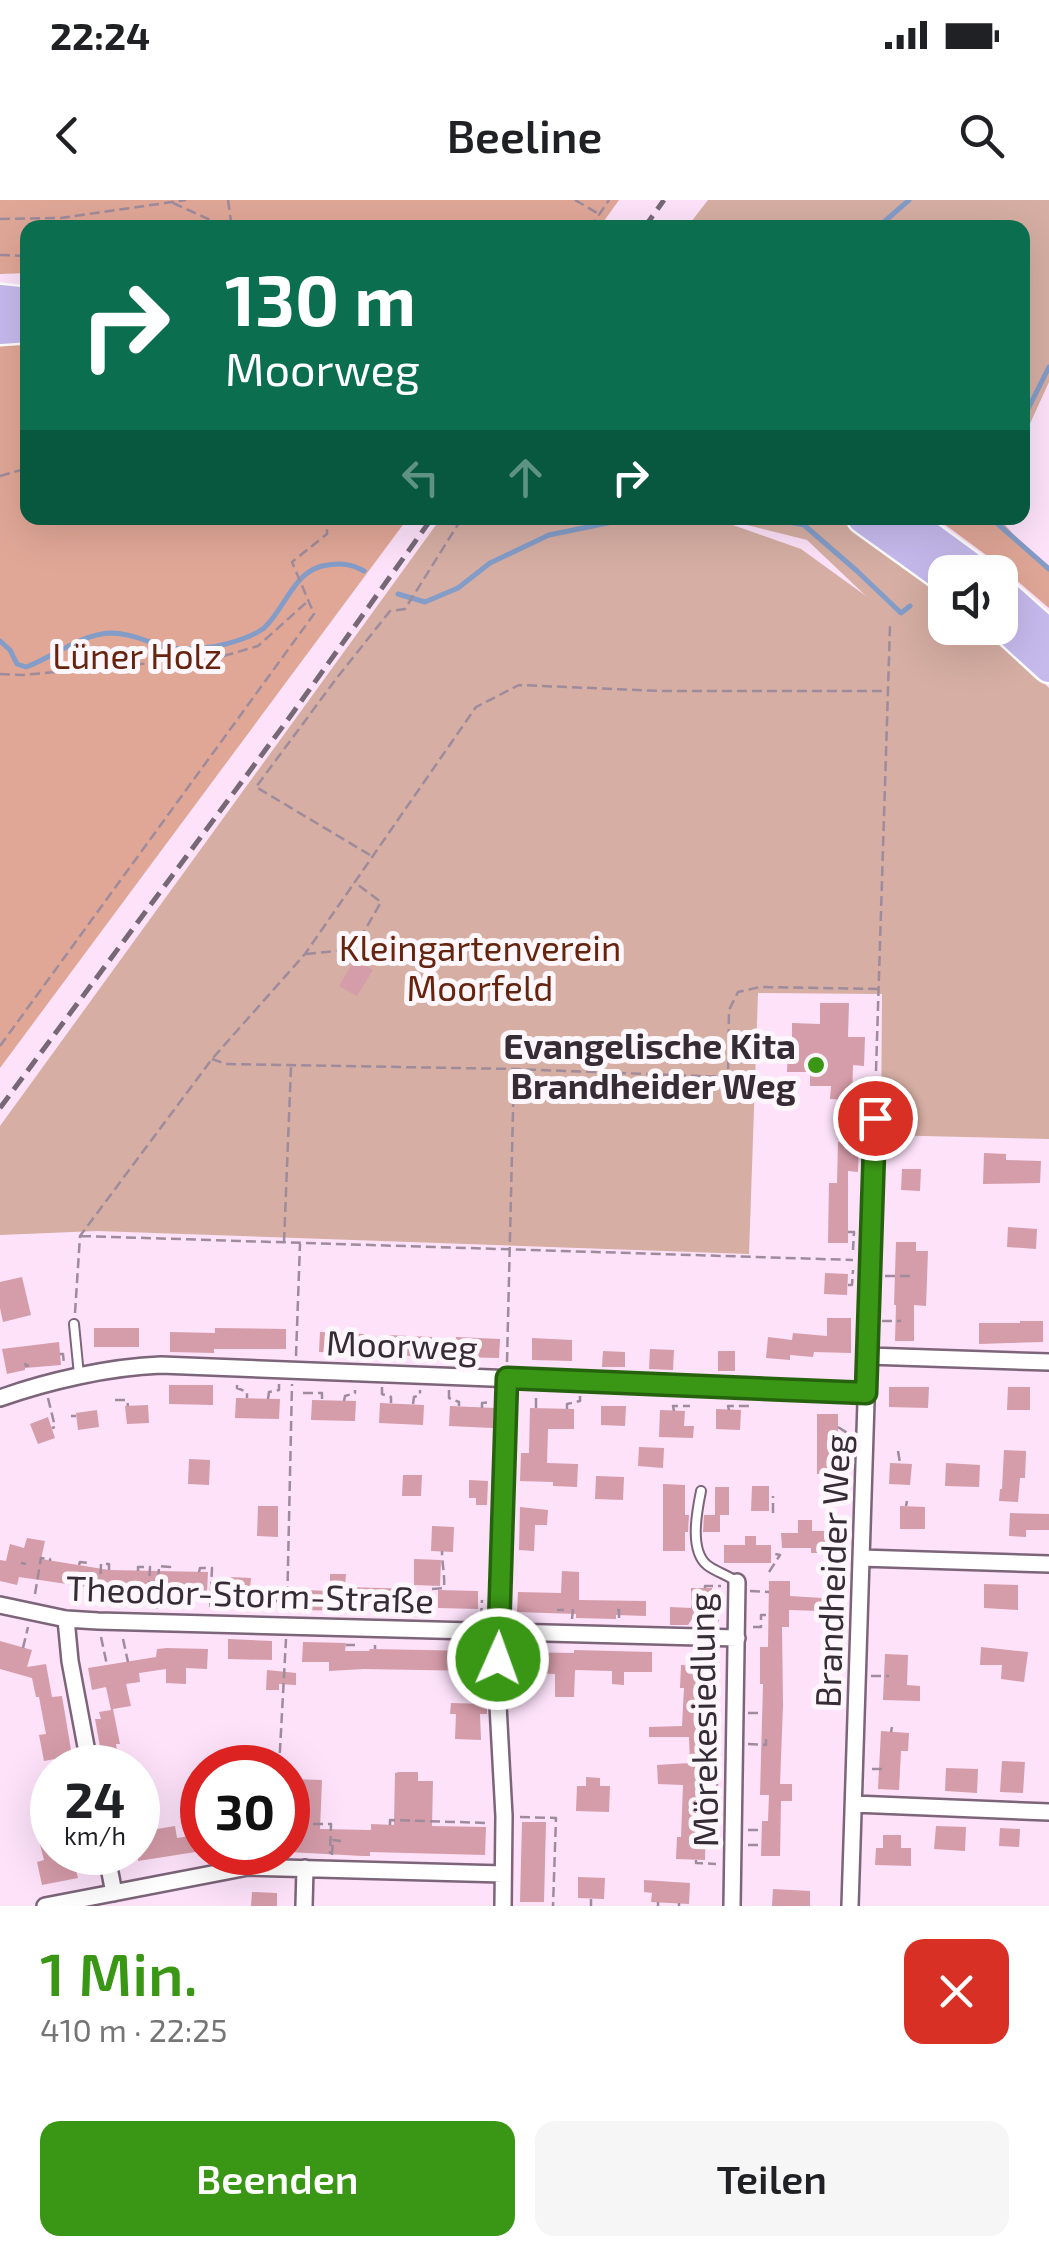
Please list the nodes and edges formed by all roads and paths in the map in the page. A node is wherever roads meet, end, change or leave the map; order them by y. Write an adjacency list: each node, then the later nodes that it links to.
1 (186, 200): 4 (path)
2 (575, 200): 5 (path)
3 (609, 200): 5 (path)
4 (172, 203): 6 (path); 7 (path)
5 (599, 214): 8 (path)
6 (0, 219)
7 (211, 220)
8 (595, 220)
9 (327, 525): 15 (path)
10 (458, 525): 23 (path)
11 (874, 525): 14 (highway)
12 (913, 525): 13 (highway)
13 (954, 555)
14 (928, 565)
15 (308, 600): 21 (path); 27 (path)
16 (1018, 607): 18 (highway)
17 (890, 626): 22 (path)
18 (1049, 635)
19 (1018, 639): 20 (highway)
20 (1049, 667)
21 (0, 674)
22 (888, 691): 23 (path); 26 (path)
23 (372, 856): 24 (path)
24 (354, 882): 25 (path); 25 (path)
25 (305, 954): 28 (path)
26 (879, 989): 30 (path); 31 (path)
27 (0, 1046)
28 (212, 1059): 29 (path); 34 (path)
29 (291, 1065): 30 (path); 35 (path)
30 (514, 1068): 37 (path)
31 (876, 1083): 32 (lane)
32 (875, 1118): 39 (street, Brandheider Weg)
33 (848, 1232): 38 (path)
34 (80, 1236): 35 (path); 43 (path)
35 (284, 1242): 36 (path)
36 (300, 1242): 37 (path); 46 (path)
37 (512, 1249): 39 (path); 49 (path)
38 (853, 1250)
39 (871, 1268): 41 (path); 44 (street, Brandheider Weg)
40 (853, 1270): 42 (path)
41 (910, 1280)
42 (848, 1284)
43 (74, 1324): 48 (lane)
44 (868, 1356): 45 (street); 52 (street, Brandheider Weg)
45 (1049, 1362)
46 (294, 1370): 47 (street, Moorweg); 48 (street, Moorweg); 102 (path)
47 (450, 1376): 49 (street, Moorweg); 57 (path)
48 (80, 1378): 50 (street, Moorweg)
49 (500, 1378): 52 (street, Moorweg); 60 (path); 104 (street)
50 (44, 1384): 53 (street, Moorweg); 63 (path)
51 (303, 1393): 55 (path)
52 (866, 1393): 73 (street, Brandheider Weg)
53 (0, 1398)
54 (116, 1400): 56 (path)
55 (322, 1400)
56 (128, 1406)
57 (459, 1406)
58 (690, 1406): 62 (path)
59 (749, 1406): 61 (path)
60 (482, 1408)
61 (728, 1410)
62 (674, 1411)
63 (52, 1428)
64 (898, 1452): 65 (path)
65 (900, 1464)
66 (702, 1491): 83 (lane, Mörekesiedlung)
67 (773, 1496): 68 (path)
68 (773, 1514)
69 (831, 1525): 70 (path)
70 (831, 1531)
71 (442, 1552): 84 (path)
72 (770, 1554): 82 (path)
73 (862, 1558): 76 (street); 122 (street, Brandheider Weg)
74 (50, 1561): 94 (path)
75 (90, 1564): 77 (path)
76 (1049, 1564)
77 (79, 1565)
78 (109, 1570): 98 (path)
79 (138, 1571): 100 (path)
80 (170, 1571): 100 (path)
81 (199, 1572): 101 (path)
82 (769, 1572)
83 (737, 1582): 103 (street, Mörekesiedlung)
84 (432, 1589)
85 (371, 1598): 91 (path)
86 (269, 1600): 87 (path)
87 (277, 1601)
88 (296, 1602): 89 (path)
89 (304, 1602)
90 (0, 1605): 94 (street, Theodor-Storm-Straße)
91 (370, 1608)
92 (557, 1610): 93 (path)
93 (564, 1610)
94 (32, 1612): 97 (street, Theodor-Storm-Straße); 107 (path)
95 (768, 1615): 103 (path)
96 (701, 1616): 103 (path)
97 (66, 1619): 98 (street, Theodor-Storm-Straße); 118 (street)
98 (98, 1621): 99 (street, Theodor-Storm-Straße); 109 (path)
99 (119, 1622): 100 (street, Theodor-Storm-Straße); 108 (path)
100 (152, 1622): 101 (street, Theodor-Storm-Straße)
101 (210, 1624): 102 (street, Theodor-Storm-Straße)
102 (286, 1626): 104 (street, Theodor-Storm-Straße); 119 (path)
103 (737, 1628): 104 (street, Theodor-Storm-Straße); 111 (street, Mörekesiedlung)
104 (499, 1632): 124 (street)
105 (346, 1644): 106 (path)
106 (354, 1645)
107 (23, 1648)
108 (128, 1662)
109 (106, 1665)
110 (694, 1666): 111 (path)
111 (736, 1670): 116 (street, Mörekesiedlung)
112 (874, 1676): 113 (path)
113 (889, 1676)
114 (701, 1725): 116 (path)
115 (701, 1734): 116 (path)
116 (735, 1734): 117 (path); 131 (street, Mörekesiedlung)
117 (766, 1739)
118 (86, 1745)
119 (280, 1745)
120 (708, 1784): 121 (path)
121 (718, 1788)
122 (854, 1804): 123 (street); 148 (street, Brandheider Weg)
123 (1049, 1812)
124 (504, 1820): 126 (path); 129 (path); 134 (street)
125 (313, 1824): 133 (path)
126 (390, 1825)
127 (341, 1840): 133 (path)
128 (546, 1843): 129 (path)
129 (555, 1843): 139 (path)
130 (696, 1860): 131 (path)
131 (733, 1864): 147 (street, Mörekesiedlung)
132 (310, 1868): 133 (street)
133 (331, 1869): 134 (street)
134 (503, 1874): 144 (street)
135 (110, 1875): 140 (street)
136 (207, 1875): 140 (street)
137 (305, 1875): 143 (street)
138 (544, 1882): 139 (path)
139 (554, 1883): 145 (path)
140 (114, 1893): 142 (street)
141 (591, 1898): 146 (path)
142 (45, 1906)
143 (304, 1906)
144 (503, 1906)
145 (553, 1906)
146 (590, 1906)
147 (732, 1906)
148 (850, 1906)

